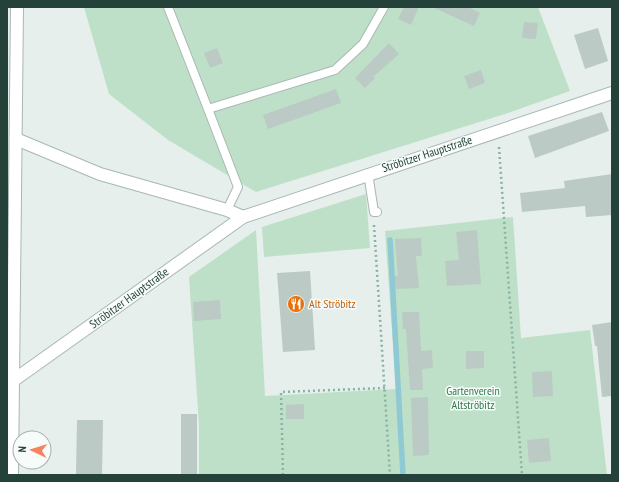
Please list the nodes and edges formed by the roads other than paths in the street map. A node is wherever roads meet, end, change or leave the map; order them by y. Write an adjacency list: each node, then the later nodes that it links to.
1 (17, 7): 6 (street)
2 (168, 7): 5 (lane)
3 (384, 7): 5 (lane)
4 (612, 93): 7 (street, Ströbitzer Hauptstraße)
5 (208, 109): 8 (lane)
6 (16, 139): 8 (street); 11 (street)
7 (368, 173): 9 (lane); 10 (street, Ströbitzer Hauptstraße)
8 (227, 210): 10 (street)
9 (376, 212)
10 (243, 217): 11 (street, Ströbitzer Hauptstraße)
11 (11, 383): 12 (street)
12 (12, 475)

